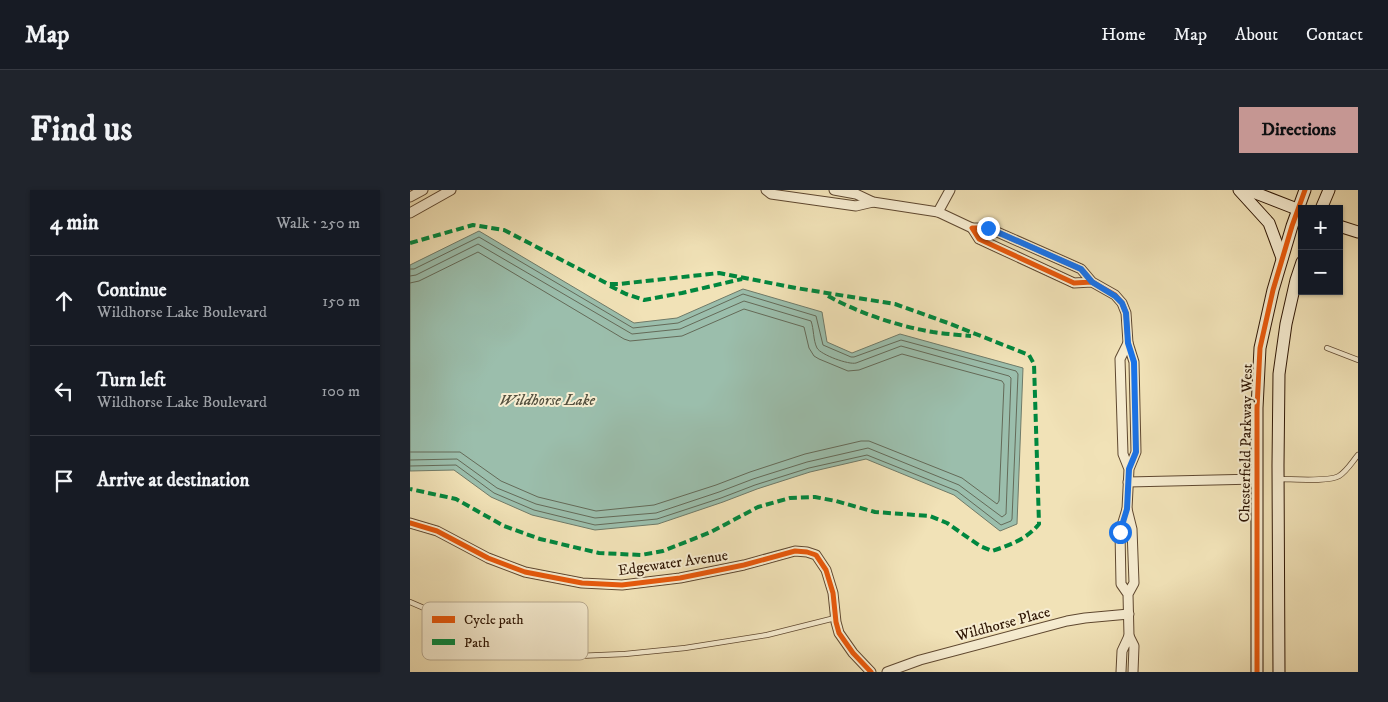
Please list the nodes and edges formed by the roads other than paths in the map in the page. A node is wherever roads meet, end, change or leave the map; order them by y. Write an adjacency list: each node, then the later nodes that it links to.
1 (423, 190): 10 (street)
2 (451, 190): 16 (street)
3 (766, 190): 11 (street)
4 (834, 190): 11 (street)
5 (950, 190): 15 (street)
6 (1239, 190): 22 (street)
7 (1248, 190): 14 (street)
8 (1304, 190): 12 (street, Chesterfield Parkway West)
9 (1329, 190): 13 (street)
10 (410, 198)
11 (873, 202): 15 (street)
12 (1301, 205)
13 (1323, 205)
14 (1298, 209)
15 (938, 212): 19 (street)
16 (410, 213)
17 (1298, 215): 22 (street, Chesterfield Parkway West)
18 (1343, 227): 20 (street)
19 (972, 228): 24 (street); 24 (street)
20 (1357, 232): 21 (street)
21 (1343, 234)
22 (1282, 258): 30 (street, Chesterfield Parkway West)
23 (1298, 274): 31 (street)
24 (1092, 282): 25 (street)
25 (1128, 343): 29 (street); 29 (street)
26 (1327, 348): 27 (lane)
27 (1358, 360)
28 (1358, 455): 31 (lane)
29 (1129, 469): 32 (street)
30 (1258, 479): 31 (street); 32 (street); 44 (street, Chesterfield Parkway West)
31 (1278, 479): 45 (street)
32 (1128, 482): 36 (street)
33 (410, 523): 37 (street, Edgewater Avenue)
34 (410, 602): 35 (lane)
35 (422, 607)
36 (1129, 614): 38 (street); 41 (street, Wildhorse Place)
37 (835, 618): 39 (lane); 40 (street, Edgewater Avenue)
38 (1129, 636): 42 (street); 43 (street)
39 (588, 656)
40 (871, 672)
41 (888, 672)
42 (1121, 672)
43 (1133, 672)
44 (1256, 672)
45 (1278, 672)

